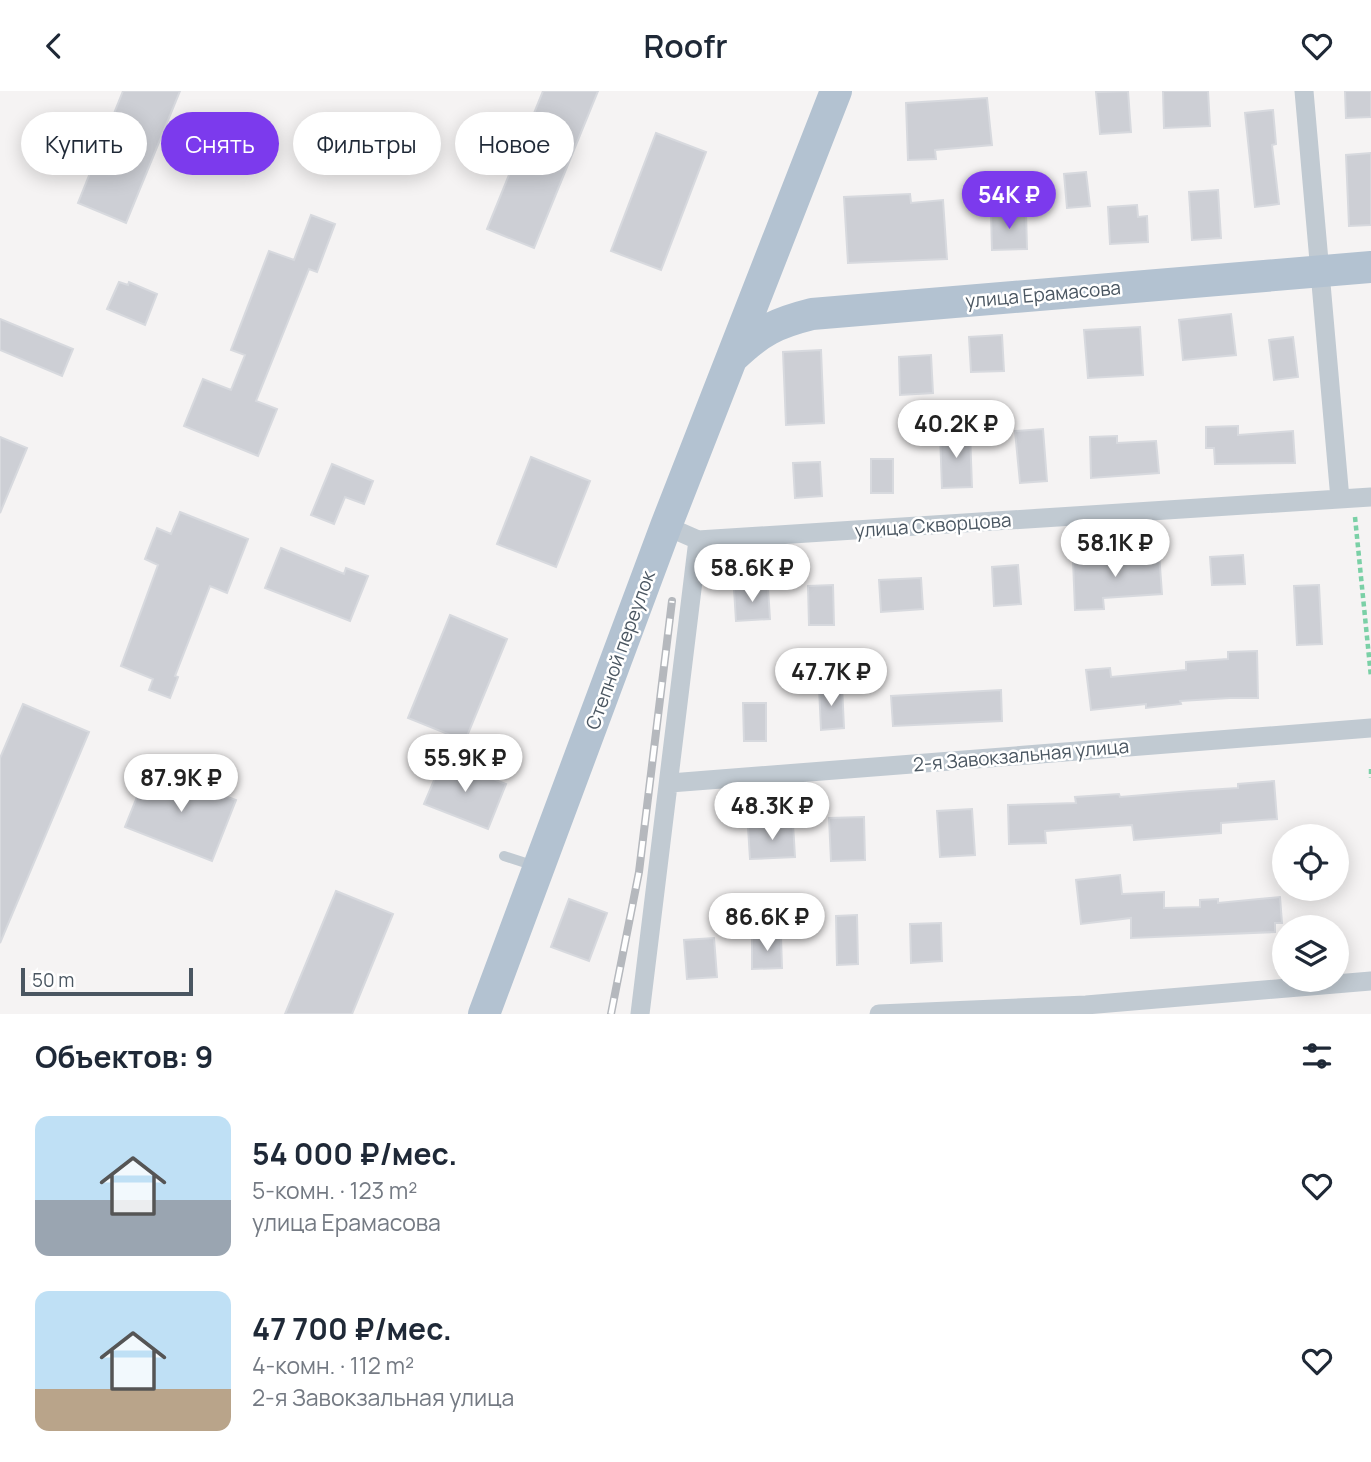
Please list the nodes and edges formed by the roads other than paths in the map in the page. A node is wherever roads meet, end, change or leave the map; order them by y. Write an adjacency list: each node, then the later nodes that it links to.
1 (836, 91): 3 (main road, Степной переулок)
2 (1304, 91): 5 (street)
3 (774, 247): 6 (main road); 7 (main road, Степной переулок)
4 (1371, 267): 5 (main road, улица Ерамасова)
5 (1320, 271): 6 (main road, улица Ерамасова); 8 (street)
6 (812, 314): 7 (main road, улица Ерамасова)
7 (730, 360): 9 (main road, Степной переулок)
8 (1355, 498): 10 (street, улица Скворцова)
9 (666, 526): 10 (street, улица Скворцова); 14 (main road, Степной переулок)
10 (698, 540): 12 (street)
11 (1371, 728): 12 (street, 2-я Завокзальная улица)
12 (670, 783): 17 (street)
13 (504, 856): 14 (lane)
14 (539, 867): 16 (main road, Степной переулок)
15 (1371, 981): 18 (street)
16 (484, 1014)
17 (640, 1014)
18 (879, 1014)

